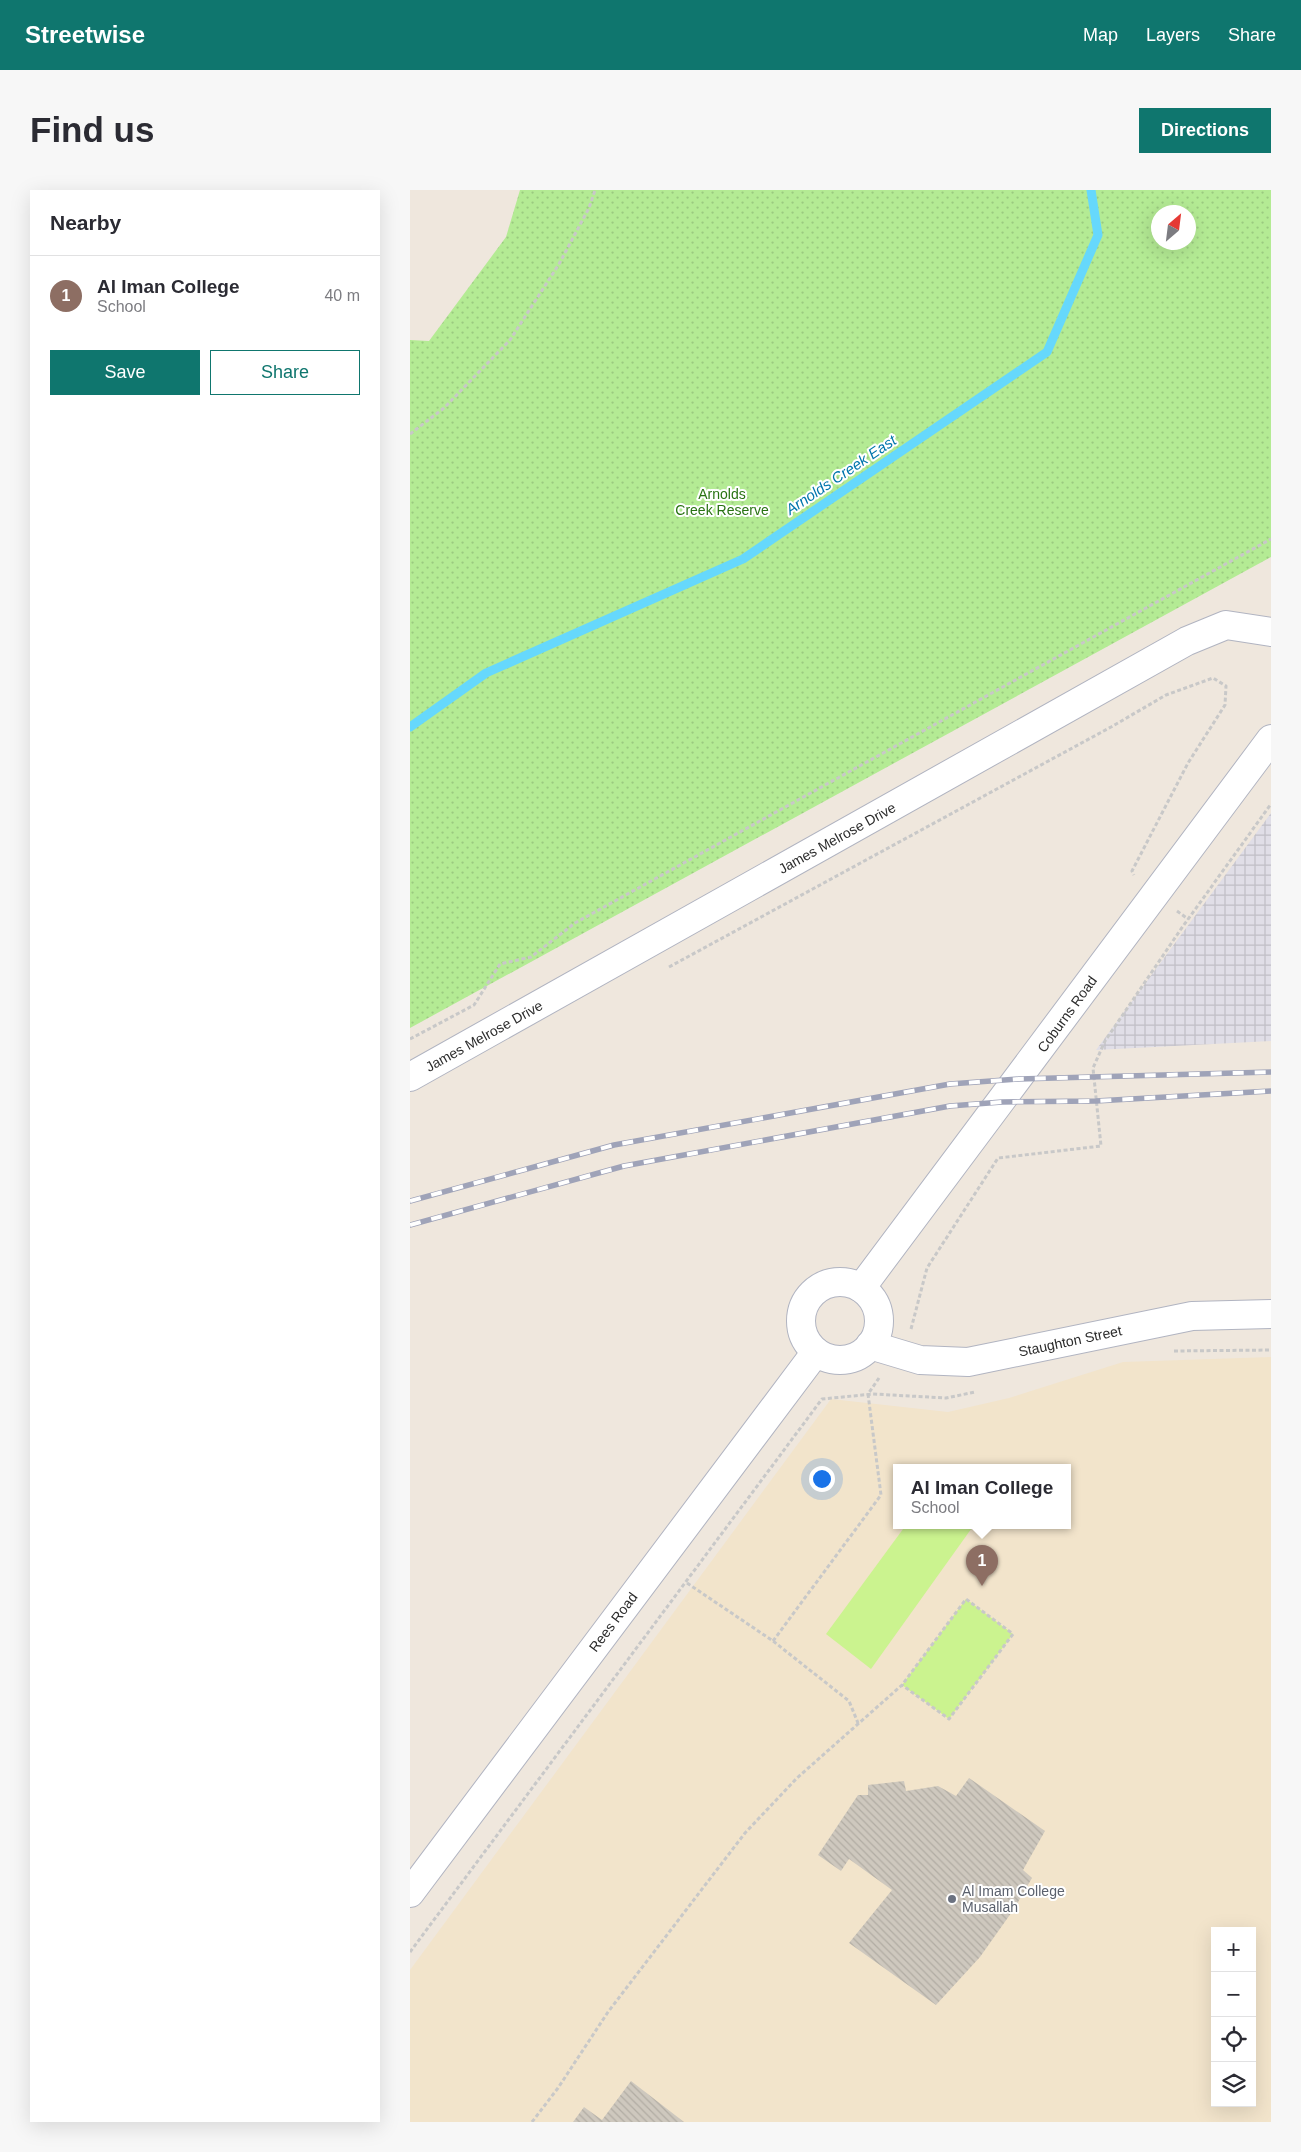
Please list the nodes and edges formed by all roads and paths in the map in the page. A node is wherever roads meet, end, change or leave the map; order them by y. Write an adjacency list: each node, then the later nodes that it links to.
1 (595, 190): 2 (path)
2 (410, 434)
3 (1271, 539): 10 (path)
4 (1271, 632): 11 (street, James Melrose Drive)
5 (1271, 738): 7 (street, Coburns Road)
6 (1271, 804): 8 (path)
7 (1155, 896): 8 (path); 9 (path); 12 (street, Coburns Road)
8 (1188, 919): 16 (path)
9 (664, 970)
10 (410, 1039)
11 (410, 1077)
12 (861, 1288): 14 (street); 15 (street)
13 (1271, 1314): 16 (street, Staughton Street)
14 (870, 1344): 15 (street); 16 (street, Staughton Street)
15 (816, 1352): 22 (street, Rees Road)
16 (896, 1353): 19 (path)
17 (798, 1434): 18 (path)
18 (687, 1583): 19 (path); 23 (path)
19 (773, 1640): 21 (path)
20 (902, 1685): 20 (path); 21 (path)
21 (858, 1723): 24 (path)
22 (410, 1893)
23 (410, 1952)
24 (532, 2122)

